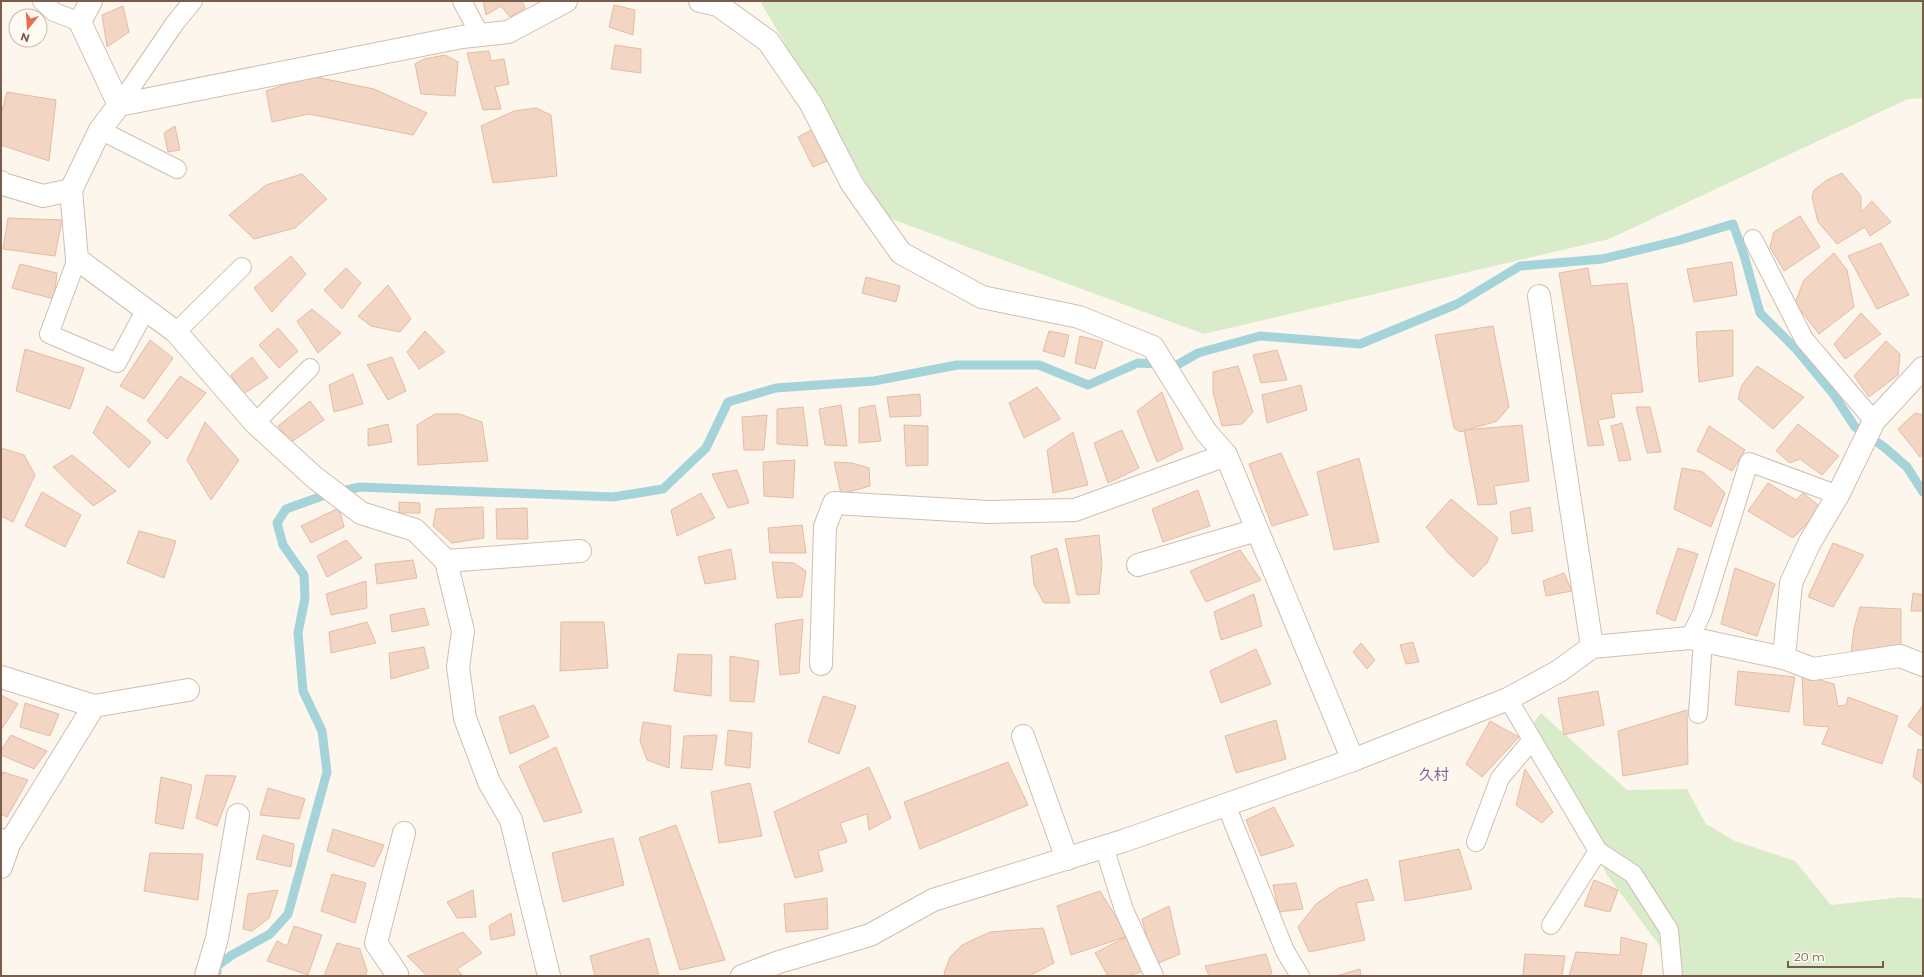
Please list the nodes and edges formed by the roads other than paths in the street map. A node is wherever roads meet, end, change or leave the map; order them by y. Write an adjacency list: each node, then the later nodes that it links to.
1 (42, 1): 7 (lane)
2 (91, 1): 7 (street)
3 (193, 1): 9 (lane)
4 (462, 1): 8 (lane)
5 (566, 1): 8 (street)
6 (700, 1): 24 (street)
7 (80, 22): 9 (street)
8 (480, 35): 9 (street)
9 (120, 105): 10 (street)
10 (100, 130): 11 (lane); 13 (street)
11 (177, 169)
12 (2, 186): 13 (street)
13 (71, 190): 15 (street)
14 (1753, 239): 22 (lane)
15 (77, 259): 18 (street); 18 (lane)
16 (242, 267): 19 (lane)
17 (1539, 296): 31 (street)
18 (146, 309): 19 (street)
19 (176, 332): 23 (street)
20 (310, 368): 23 (lane)
21 (1923, 368): 22 (street)
22 (1874, 421): 25 (street)
23 (255, 423): 28 (street)
24 (1226, 455): 26 (street); 33 (street)
25 (1838, 495): 30 (lane); 32 (street)
26 (1257, 530): 29 (street); 42 (street)
27 (580, 551): 28 (street)
28 (446, 561): 56 (street)
29 (1138, 565)
30 (1696, 639): 31 (street); 32 (street); 39 (lane)
31 (1592, 647): 37 (street)
32 (1784, 658): 34 (street)
33 (821, 664)
34 (1923, 665)
35 (1, 677): 38 (street)
36 (188, 690): 38 (street)
37 (1508, 699): 41 (lane); 42 (street)
38 (94, 706): 46 (street)
39 (1698, 714)
40 (1023, 736): 50 (street)
41 (1532, 740): 47 (lane); 49 (lane)
42 (1353, 760): 43 (street)
43 (1226, 805): 48 (street); 53 (lane)
44 (238, 815): 54 (street)
45 (404, 833): 55 (street)
46 (5, 842): 51 (street)
47 (1476, 842)
48 (1104, 847): 50 (street); 58 (lane)
49 (1598, 851): 52 (lane); 59 (lane)
50 (1066, 859): 57 (street)
51 (1, 867)
52 (1551, 925)
53 (1293, 973)
54 (206, 976)
55 (396, 976)
56 (549, 976)
57 (742, 976)
58 (1154, 976)
59 (1672, 976)

